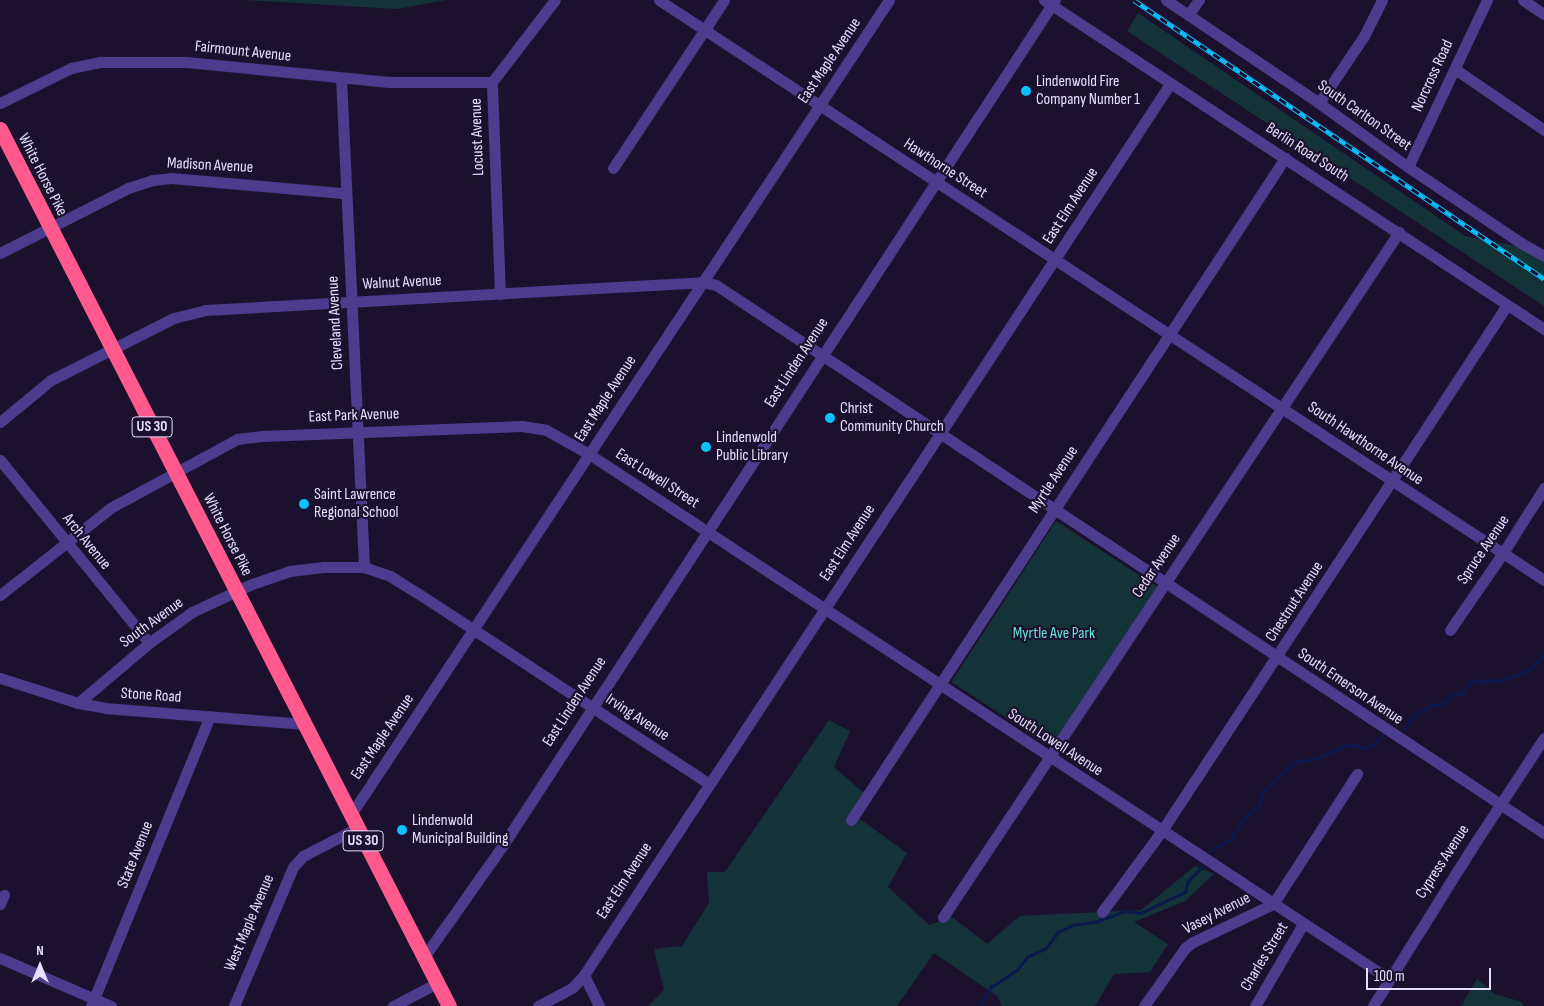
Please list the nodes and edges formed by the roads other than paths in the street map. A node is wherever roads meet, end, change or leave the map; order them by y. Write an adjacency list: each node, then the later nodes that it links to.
1 (555, 0): 16 (street, Locust Avenue)
2 (659, 0): 13 (street, Hawthorne Street)
3 (724, 0): 13 (street)
4 (889, 0): 20 (street, East Maple Avenue)
5 (1166, 0): 12 (street, South Carlton Street)
6 (1199, 0): 12 (street)
7 (1382, 0): 19 (street)
8 (1487, 0): 14 (street, Norcross Road)
9 (1523, 0): 11 (street)
10 (1050, 2): 17 (street, Berlin Road South); 26 (street, East Linden Avenue)
11 (1544, 14)
12 (1188, 15): 19 (street, South Carlton Street)
13 (704, 30): 20 (street, Hawthorne Street); 25 (street)
14 (1455, 68): 22 (street); 24 (street, Norcross Road)
15 (340, 78): 16 (street, Fairmount Avenue); 18 (street, Fairmount Avenue); 27 (street, Cleveland Avenue)
16 (492, 82): 34 (street, Locust Avenue)
17 (1170, 84): 23 (street, Berlin Road South); 32 (street, East Elm Avenue)
18 (0, 103)
19 (1319, 103): 24 (street, South Carlton Street)
20 (820, 106): 26 (street, Hawthorne Street); 33 (street, East Maple Avenue)
21 (0, 130): 28 (highway, White Horse Pike / US 30)
22 (1544, 130)
23 (1285, 158): 29 (street, Berlin Road South); 38 (street, Myrtle Avenue)
24 (1408, 167): 31 (street, South Carlton Street)
25 (613, 168)
26 (936, 183): 32 (street, Hawthorne Street); 40 (street, East Linden Avenue)
27 (344, 193): 28 (street, Madison Avenue); 35 (street, Cleveland Avenue)
28 (49, 228): 30 (street, Madison Avenue); 39 (highway, White Horse Pike / US 30)
29 (1399, 232): 36 (street, Berlin Road South); 41 (street, Cedar Avenue)
30 (0, 253)
31 (1544, 256)
32 (1056, 260): 38 (street, Hawthorne Street); 45 (street, East Elm Avenue)
33 (702, 282): 34 (street, Walnut Avenue); 40 (street, South Emerson Avenue); 46 (street, East Maple Avenue)
34 (500, 294): 35 (street, Walnut Avenue)
35 (351, 303): 39 (street, Walnut Avenue); 44 (street, Cleveland Avenue)
36 (1507, 305): 37 (street, Berlin Road South); 49 (street, Chestnut Avenue)
37 (1544, 329)
38 (1169, 334): 41 (street, South Hawthorne Avenue); 51 (street, Myrtle Avenue)
39 (112, 348): 42 (street, Walnut Avenue); 48 (highway, White Horse Pike / US 30)
40 (821, 356): 45 (street, South Emerson Avenue); 52 (street, East Linden Avenue)
41 (1282, 408): 49 (street, South Hawthorne Avenue); 57 (street, Cedar Avenue)
42 (0, 422)
43 (542, 429): 44 (street, East Park Avenue); 46 (street, East Lowell Street)
44 (358, 434): 48 (street, East Park Avenue); 55 (street, Cleveland Avenue)
45 (939, 434): 51 (street, South Emerson Avenue); 60 (street, East Elm Avenue)
46 (589, 454): 52 (street, East Lowell Street); 61 (street, East Maple Avenue)
47 (0, 460): 53 (street, Arch Avenue)
48 (175, 472): 53 (street, East Park Avenue); 58 (highway, White Horse Pike / US 30)
49 (1393, 482): 54 (street, South Hawthorne Avenue); 64 (street, Chestnut Avenue)
50 (1544, 488): 54 (street, Spruce Avenue)
51 (1054, 511): 57 (street, South Emerson Avenue); 66 (street, Myrtle Avenue)
52 (707, 531): 60 (street, South Lowell Avenue); 68 (street, East Linden Avenue)
53 (65, 543): 59 (street, East Park Avenue); 63 (street, Arch Avenue)
54 (1503, 553): 56 (street, South Hawthorne Avenue); 62 (street, Spruce Avenue)
55 (364, 567): 58 (street, South Avenue); 61 (street, South Avenue)
56 (1544, 580)
57 (1165, 584): 64 (street, South Emerson Avenue); 72 (street, Cedar Avenue)
58 (236, 592): 63 (street, South Avenue); 70 (highway, White Horse Pike / US 30)
59 (0, 595)
60 (824, 609): 66 (street, South Lowell Avenue); 74 (street, East Elm Avenue)
61 (473, 630): 68 (street, Irving Avenue); 77 (street, East Maple Avenue)
62 (1450, 630)
63 (149, 643): 67 (street, South Avenue)
64 (1278, 658): 75 (street, South Emerson Avenue); 78 (street, Chestnut Avenue)
65 (0, 678): 67 (street, Stone Road)
66 (939, 686): 72 (street, South Lowell Avenue); 76 (street, Myrtle Avenue)
67 (78, 703): 69 (street, Stone Road)
68 (591, 708): 74 (street, Irving Avenue); 84 (street, East Linden Avenue)
69 (210, 716): 70 (street, Stone Road); 89 (street, State Avenue)
70 (304, 724): 77 (highway, White Horse Pike / US 30)
71 (1544, 738): 75 (street, Cypress Avenue)
72 (1049, 758): 78 (street, South Lowell Avenue); 82 (street, Cedar Avenue)
73 (1357, 774): 80 (street)
74 (709, 784): 86 (street, East Elm Avenue)
75 (1500, 804): 79 (street, South Emerson Avenue); 87 (street, Cypress Avenue)
76 (851, 820)
77 (354, 822): 84 (highway, White Horse Pike / US 30); 91 (street, West Maple Avenue)
78 (1162, 832): 80 (street, South Lowell Avenue); 81 (street, Chestnut Avenue)
79 (1544, 833)
80 (1273, 904): 83 (street, South Lowell Avenue); 96 (street, Vasey Avenue)
81 (1102, 912)
82 (943, 917)
83 (1303, 924): 87 (street, South Lowell Avenue); 97 (street, Charles Street)
84 (424, 957): 88 (highway, US 30)
85 (0, 958): 89 (street)
86 (584, 975): 94 (street, East Elm Avenue); 95 (street)
87 (1388, 979): 98 (street, Cypress Avenue)
88 (437, 983): 92 (street); 93 (highway, US 30)
89 (92, 1002): 90 (street)
90 (111, 1006)
91 (234, 1006)
92 (393, 1006)
93 (449, 1006)
94 (538, 1006)
95 (599, 1006)
96 (1144, 1006)
97 (1255, 1006)
98 (1373, 1006)

